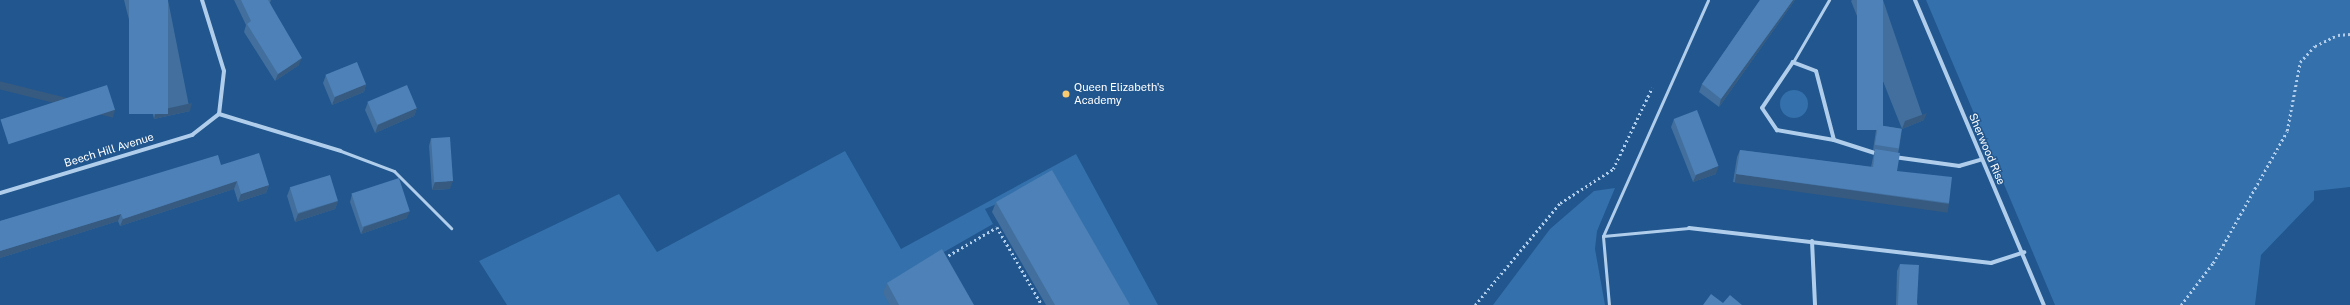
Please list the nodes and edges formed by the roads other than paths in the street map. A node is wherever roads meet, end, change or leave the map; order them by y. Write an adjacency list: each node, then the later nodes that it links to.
1 (202, 0): 6 (street)
2 (1708, 0): 13 (lane)
3 (1829, 0): 5 (lane)
4 (1915, 0): 9 (street, Sherwood Rise)
5 (1793, 62): 7 (street); 7 (street)
6 (219, 114): 8 (street); 10 (street, Beech Hill Avenue)
7 (1834, 140): 9 (street)
8 (341, 151): 11 (lane)
9 (1980, 160): 15 (street, Sherwood Rise)
10 (0, 193)
11 (451, 228)
12 (1688, 228): 13 (lane); 14 (street)
13 (1603, 236): 16 (lane)
14 (1812, 241): 15 (street); 17 (street)
15 (2024, 252): 18 (street, Sherwood Rise)
16 (1609, 305)
17 (1815, 305)
18 (2044, 305)

